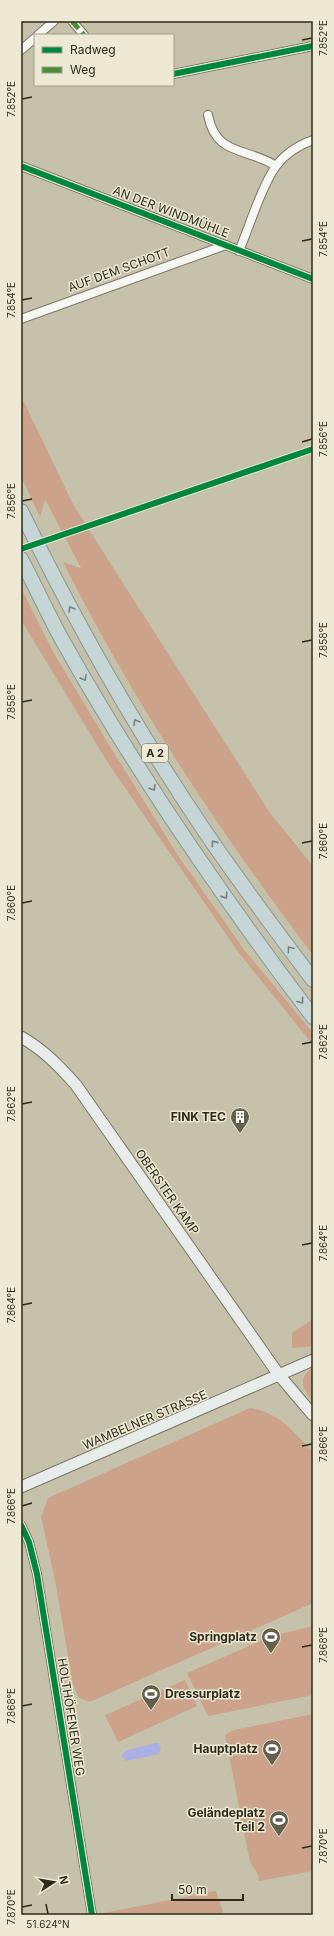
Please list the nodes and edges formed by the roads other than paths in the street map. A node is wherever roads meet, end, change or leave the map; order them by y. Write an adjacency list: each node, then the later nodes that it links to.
1 (54, 21): 3 (street)
2 (72, 21): 4 (street)
3 (39, 34)
4 (83, 34)
5 (34, 39): 7 (street)
6 (313, 46): 8 (street)
7 (21, 50)
8 (174, 74)
9 (208, 115): 12 (street)
10 (313, 140): 12 (street)
11 (21, 166): 13 (street, AN DER WINDMÜHLE)
12 (276, 166): 14 (street)
13 (226, 245): 14 (street, AN DER WINDMÜHLE); 16 (street, AUF DEM SCHOTT)
14 (240, 250): 15 (street, AN DER WINDMÜHLE)
15 (313, 279)
16 (21, 319)
17 (21, 511): 19 (highway, A 2, one-way to 17)
18 (21, 559): 20 (highway, A 2, one-way to 20)
19 (313, 980)
20 (313, 1017)
21 (21, 1037): 23 (main road, OBERSTER KAMP)
22 (313, 1360): 23 (main road, WAMBELNER STRASSE)
23 (279, 1375): 24 (main road, OBERSTER KAMP); 25 (main road, WAMBELNER STRASSE)
24 (313, 1415)
25 (21, 1487)
26 (21, 1524): 27 (street, HOLTHÖFENER WEG)
27 (92, 1915)

